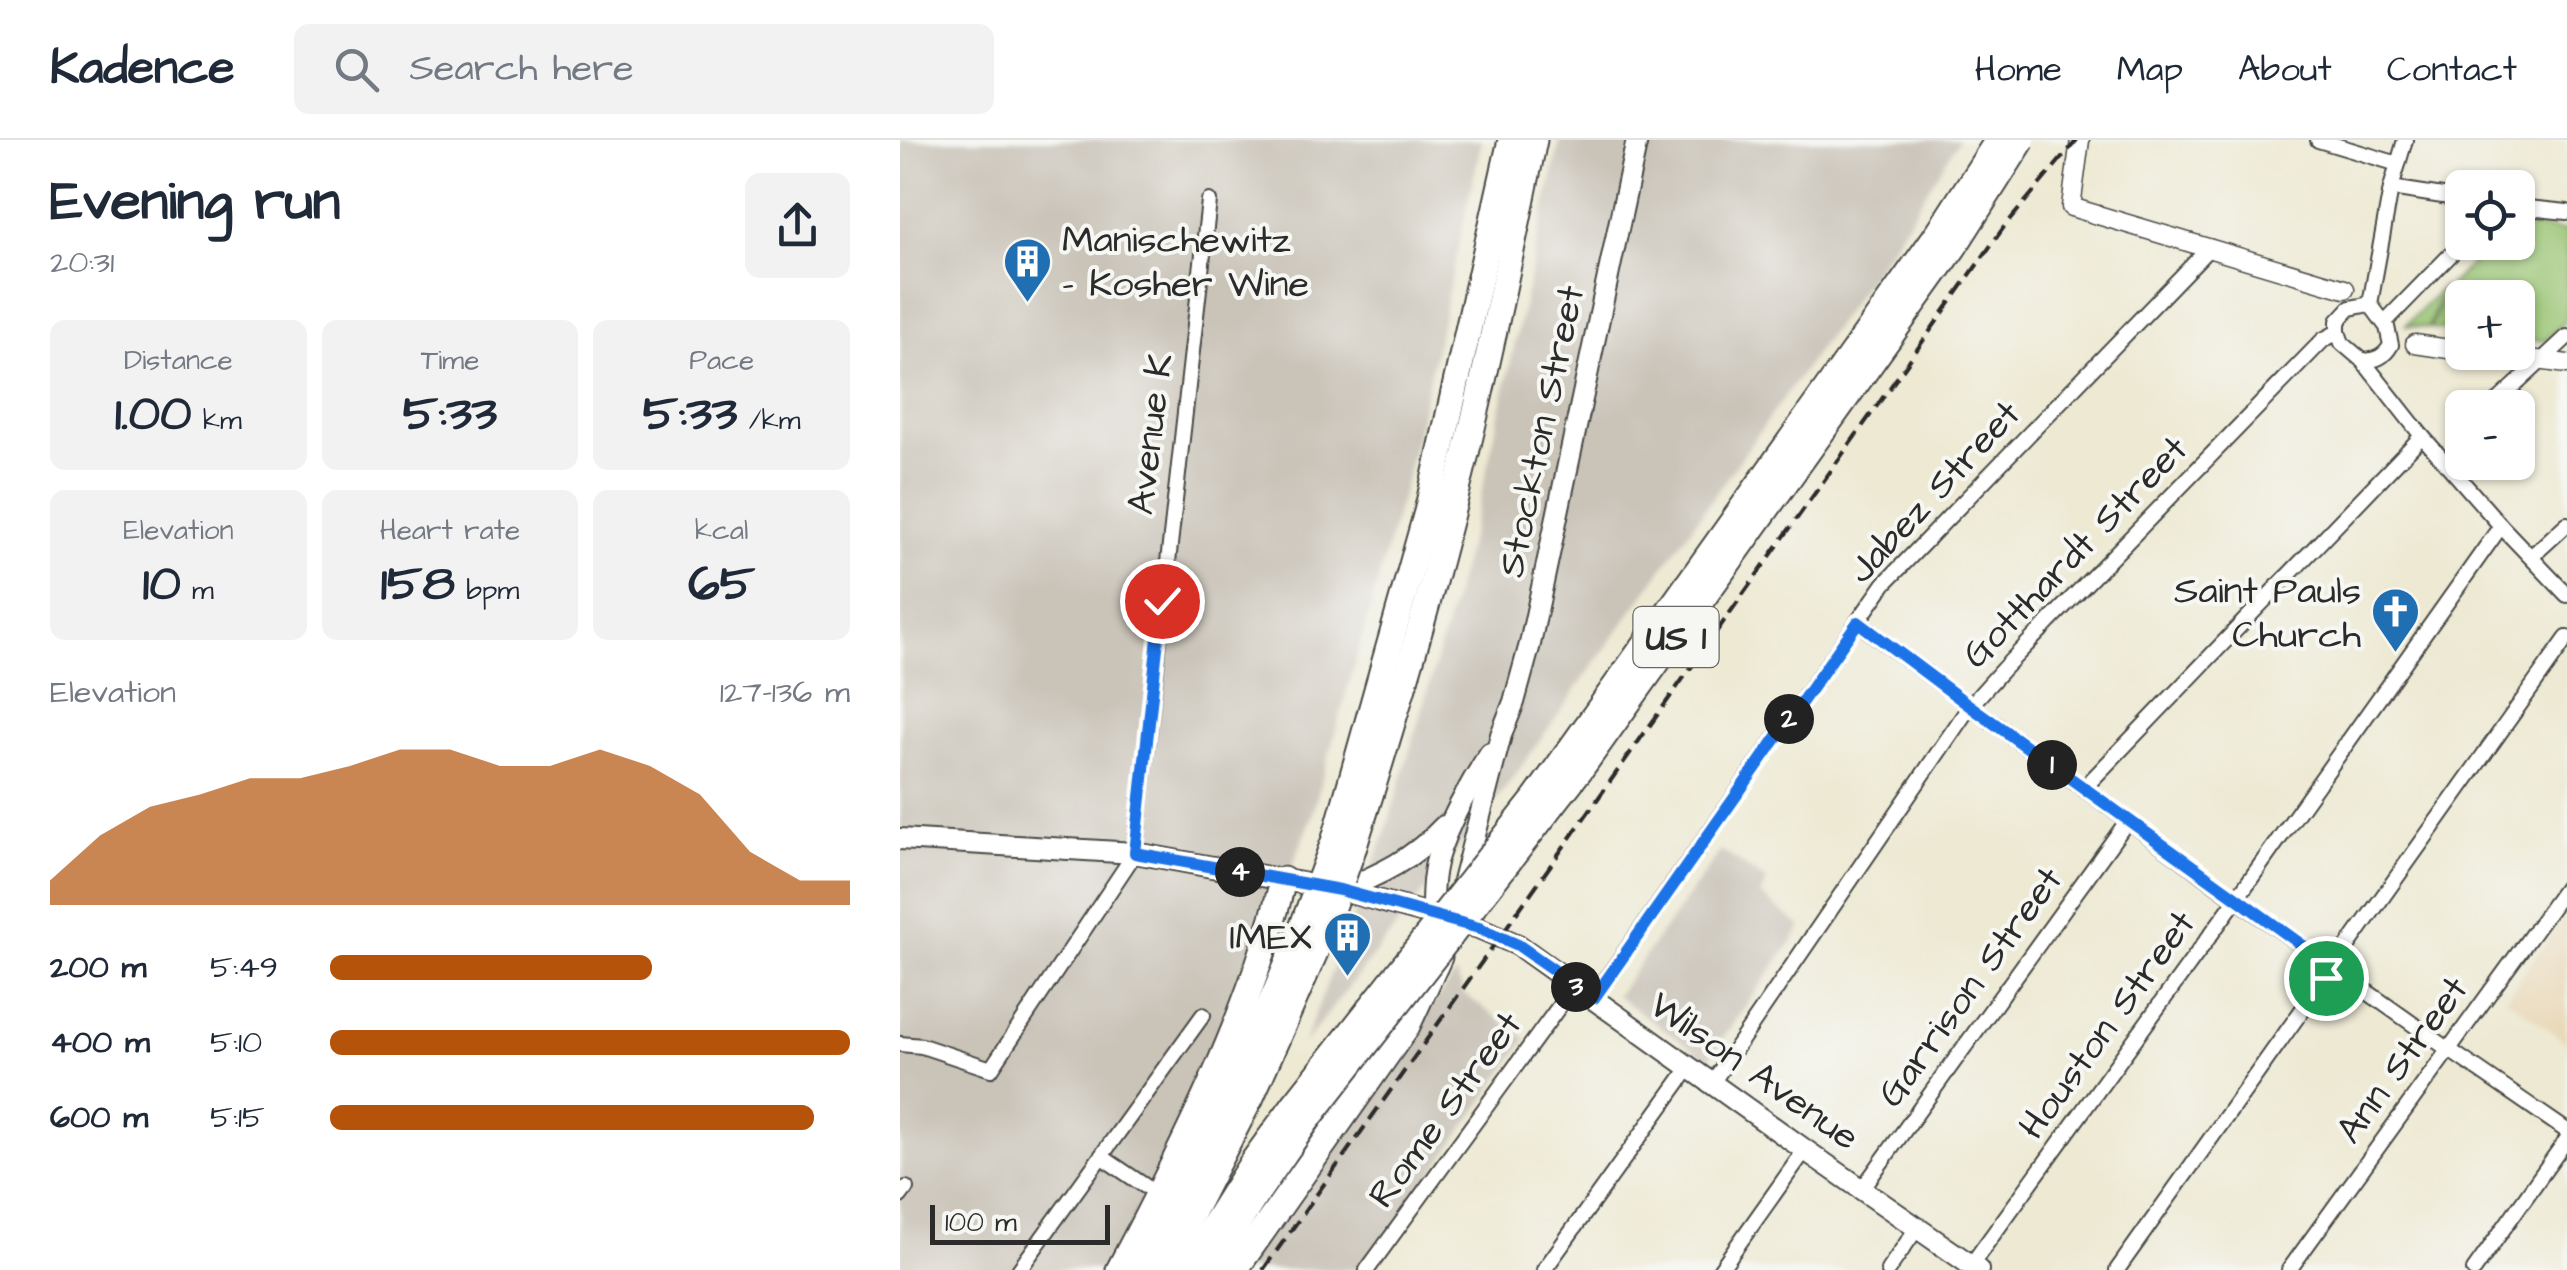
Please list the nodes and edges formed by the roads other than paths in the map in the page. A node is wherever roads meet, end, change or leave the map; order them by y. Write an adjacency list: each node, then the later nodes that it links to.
1 (1512, 140): 43 (highway)
2 (1534, 140): 43 (highway)
3 (1637, 140): 38 (main road, Stockton Street)
4 (1998, 140): 59 (highway, bridge)
5 (2022, 140): 59 (highway, US 1, bridge)
6 (2080, 140): 15 (street)
7 (2318, 140): 9 (street)
8 (2405, 140): 9 (street)
9 (2398, 164): 10 (street)
10 (2392, 188): 11 (street); 18 (street)
11 (2445, 196)
12 (1209, 202): 44 (street, Avenue K)
13 (2535, 209): 14 (street)
14 (2567, 212)
15 (2210, 248): 17 (street); 35 (street, Jabez Street)
16 (2447, 260): 19 (street)
17 (2345, 289): 18 (street)
18 (2361, 306): 19 (street); 20 (street)
19 (2386, 329): 22 (street); 24 (street)
20 (2338, 332): 26 (street); 37 (street, Gotthardt Street)
21 (2567, 336): 27 (street)
22 (2415, 344): 23 (street); 24 (street)
23 (2445, 348)
24 (2385, 355): 26 (street)
25 (2535, 360): 27 (street)
26 (2363, 361): 30 (street)
27 (2543, 361): 28 (street); 29 (street)
28 (2567, 364)
29 (2511, 390)
30 (2422, 436): 32 (street); 39 (street)
31 (2567, 524): 33 (street)
32 (2501, 526): 33 (street); 48 (street, Houston Street)
33 (2532, 556): 34 (street)
34 (2567, 595)
35 (1858, 622): 37 (street); 53 (street, Jabez Street)
36 (2567, 638): 51 (street)
37 (1970, 706): 39 (street); 58 (street, Gotthardt Street)
38 (1502, 735): 40 (main road, Stockton Street); 49 (main road, Stockton Street)
39 (2084, 788): 41 (street)
40 (1459, 810): 47 (main road); 49 (main road, Stockton Street)
41 (2128, 820): 48 (street); 65 (street, Garrison Street)
42 (900, 839): 44 (main road, Wilson Avenue)
43 (1344, 843): 50 (highway, bridge)
44 (1135, 853): 45 (main road, Wilson Avenue); 55 (street)
45 (1283, 880): 47 (main road, Wilson Avenue); 69 (highway)
46 (2567, 886): 56 (street, Ann Street)
47 (1340, 890): 49 (main road, Wilson Avenue)
48 (2236, 899): 51 (street); 67 (street, Houston Street)
49 (1442, 917): 52 (main road, Wilson Avenue); 74 (highway)
50 (1309, 939): 70 (highway); 71 (highway)
51 (2334, 968): 56 (street); 79 (street)
52 (1574, 986): 53 (main road, Wilson Avenue); 75 (street, Rome Street)
53 (1594, 998): 57 (main road, Wilson Avenue)
54 (1203, 1015): 63 (street)
55 (900, 1044)
56 (2448, 1050): 60 (street); 80 (street, Ann Street)
57 (1689, 1068): 58 (main road, Wilson Avenue); 76 (street)
58 (1712, 1083): 62 (main road, Wilson Avenue)
59 (1301, 1112): 72 (highway); 73 (highway, US 1)
60 (2567, 1130)
61 (2567, 1139): 81 (street)
62 (1805, 1150): 65 (main road, Wilson Avenue); 77 (street)
63 (1102, 1157): 64 (street); 68 (street)
64 (1145, 1186)
65 (1862, 1189): 66 (main road, Wilson Avenue)
66 (1917, 1228): 67 (main road, Wilson Avenue); 78 (street)
67 (1974, 1268)
68 (1020, 1270)
69 (1119, 1270)
70 (1138, 1270)
71 (1162, 1270)
72 (1184, 1270)
73 (1208, 1270)
74 (1234, 1270)
75 (1367, 1270)
76 (1544, 1270)
77 (1720, 1270)
78 (1888, 1270)
79 (2117, 1270)
80 (2289, 1270)
81 (2474, 1270)

